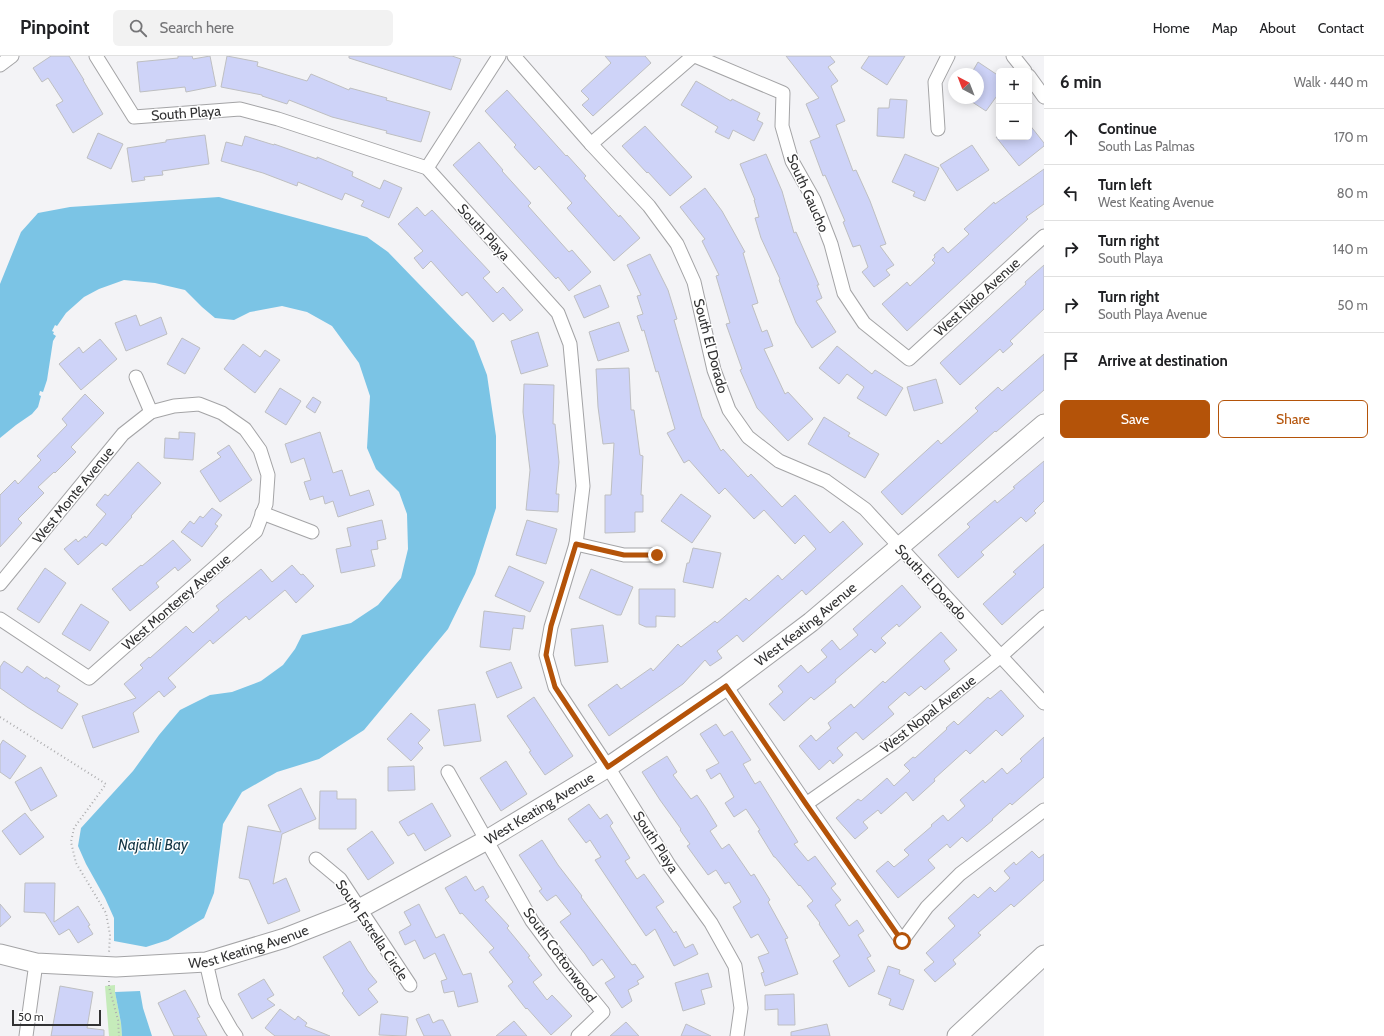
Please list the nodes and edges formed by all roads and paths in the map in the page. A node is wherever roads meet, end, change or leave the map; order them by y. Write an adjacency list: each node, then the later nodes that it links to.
1 (12, 56): 8 (street)
2 (96, 56): 14 (street, South Playa)
3 (499, 56): 14 (street)
4 (514, 56): 13 (street, South El Dorado)
5 (694, 56): 13 (street, South Gaucho); 16 (street, South Gaucho)
6 (948, 56): 12 (street)
7 (1013, 56): 9 (street)
8 (0, 65)
9 (1023, 68)
10 (1032, 80): 11 (street)
11 (1044, 97)
12 (938, 129)
13 (591, 144): 24 (street, South El Dorado)
14 (427, 168): 23 (street, South Playa)
15 (1044, 236): 16 (street, West Nido Avenue)
16 (909, 359)
17 (136, 376): 18 (street)
18 (151, 412): 20 (street, West Monte Avenue); 26 (street, West Monte Avenue)
19 (1044, 424): 24 (street, West Keating Avenue)
20 (245, 429): 21 (street, West Monterey Avenue)
21 (262, 513): 22 (street); 28 (street, West Monterey Avenue)
22 (312, 532)
23 (576, 544): 25 (street); 33 (street, South Playa)
24 (900, 548): 29 (street, South El Dorado); 30 (street, West Keating Avenue)
25 (657, 555)
26 (0, 584)
27 (1044, 617): 29 (street, West Nopal Avenue)
28 (1, 623)
29 (1001, 656): 31 (street, South El Dorado); 35 (street, West Nopal Avenue)
30 (726, 686): 33 (street, West Keating Avenue); 35 (street)
31 (1044, 702)
32 (0, 717): 44 (path)
33 (608, 767): 37 (street, West Keating Avenue); 50 (street, South Playa)
34 (448, 772): 37 (street, South Cottonwood)
35 (806, 804): 36 (street)
36 (1044, 810)
37 (486, 840): 39 (street, West Keating Avenue); 49 (street, South Cottonwood)
38 (316, 859): 39 (street, South Estrella Circle)
39 (359, 910): 42 (street, West Keating Avenue); 45 (street, South Estrella Circle)
40 (0, 954): 43 (street, West Keating Avenue)
41 (1044, 954): 51 (street)
42 (206, 962): 44 (street, West Keating Avenue); 48 (street)
43 (36, 963): 44 (street, West Keating Avenue); 46 (street)
44 (108, 966): 47 (path)
45 (410, 985)
46 (26, 1036)
47 (119, 1036)
48 (236, 1036)
49 (578, 1036)
50 (737, 1036)
51 (957, 1036)

